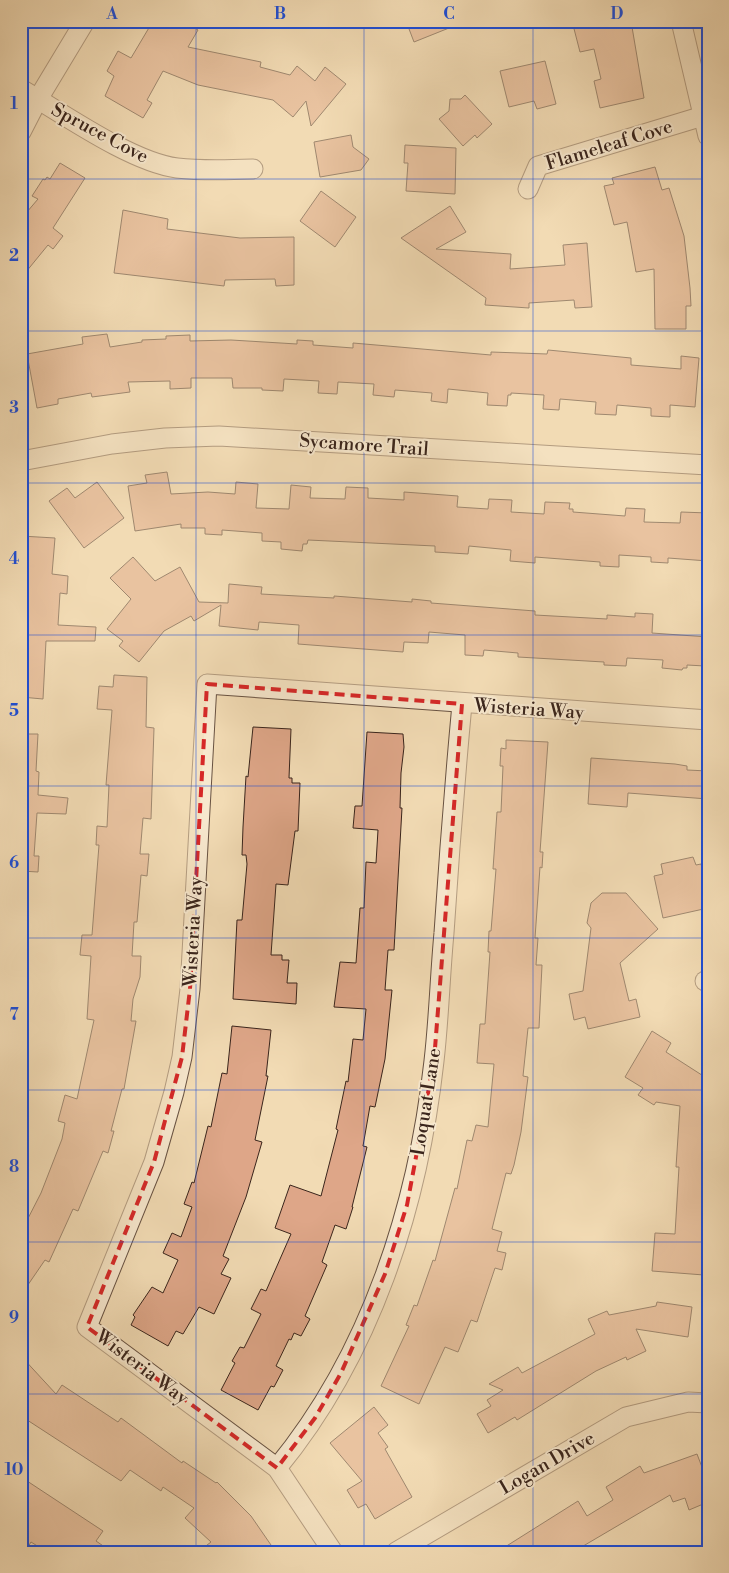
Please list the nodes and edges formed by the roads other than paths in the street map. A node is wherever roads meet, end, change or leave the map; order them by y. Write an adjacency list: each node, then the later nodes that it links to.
1 (86, 21): 4 (street)
2 (681, 21): 5 (street)
3 (21, 89): 4 (street, Spruce Cove)
4 (38, 99): 6 (street); 8 (street, Spruce Cove)
5 (703, 116): 7 (street); 9 (street, Flameleaf Cove)
6 (21, 132)
7 (708, 136)
8 (253, 169)
9 (528, 190)
10 (21, 461): 11 (street, Sycamore Trail)
11 (708, 465)
12 (462, 704): 13 (street, Wisteria Way); 15 (street, Loquat Lane); 15 (street, Wisteria Way)
13 (708, 720)
14 (708, 1403): 17 (street, Logan Drive)
15 (277, 1468): 16 (street, Wisteria Way)
16 (333, 1552)
17 (396, 1552)

